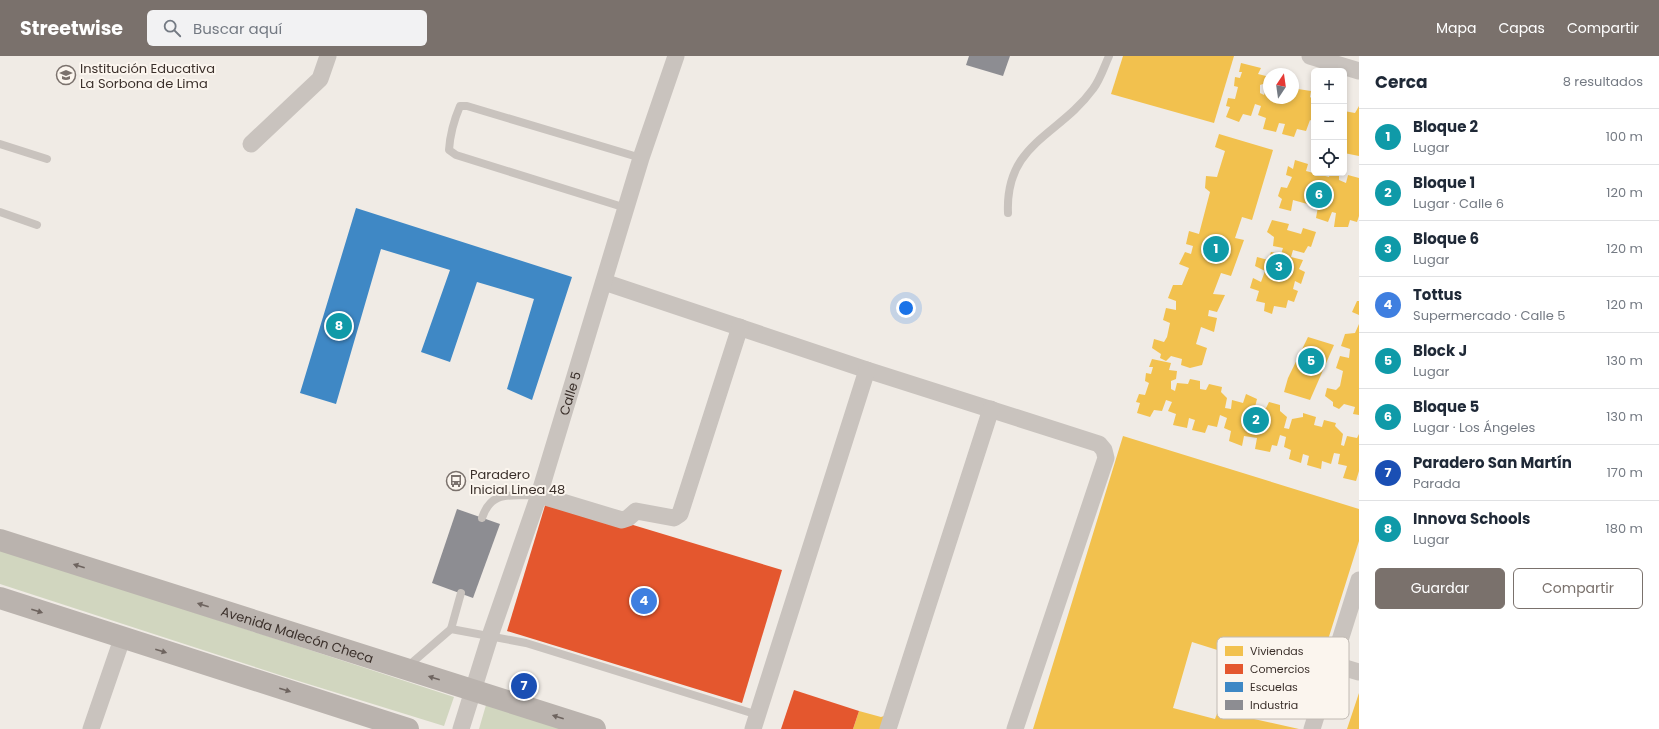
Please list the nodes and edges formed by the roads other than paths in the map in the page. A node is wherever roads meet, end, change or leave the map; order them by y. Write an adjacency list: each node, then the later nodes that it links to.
1 (328, 56): 7 (street)
2 (676, 56): 8 (street, Calle 5)
3 (1109, 56): 12 (lane)
4 (1310, 56): 5 (street)
5 (1359, 72)
6 (0, 144): 9 (lane)
7 (251, 144)
8 (641, 158): 10 (street, Calle 5); 10 (lane)
9 (47, 159)
10 (626, 208): 14 (street, Calle 5)
11 (0, 212): 13 (lane)
12 (1008, 213)
13 (37, 225)
14 (604, 282): 15 (street); 18 (street, Calle 5)
15 (740, 327): 16 (street); 18 (street)
16 (867, 370): 17 (street); 33 (street)
17 (991, 409): 38 (street); 39 (street)
18 (539, 495): 19 (lane); 25 (street, Calle 5)
19 (482, 518)
20 (0, 540): 28 (main road, Avenida Malecón Checa, one-way to 20)
21 (1359, 580): 26 (street)
22 (460, 593): 24 (lane)
23 (0, 598): 27 (main road, one-way to 27)
24 (451, 629): 25 (lane); 28 (lane)
25 (490, 636): 31 (street, Calle 5); 33 (lane)
26 (1341, 637)
27 (122, 639): 34 (street); 35 (main road, one-way to 35)
28 (405, 668): 31 (main road, Avenida Malecón Checa, one-way to 28)
29 (1349, 669): 30 (street)
30 (1359, 672)
31 (474, 690): 36 (street, Calle 5); 37 (main road, Avenida Malecón Checa, one-way to 31)
32 (1315, 719): 40 (street)
33 (755, 722)
34 (91, 729)
35 (408, 729)
36 (461, 729)
37 (595, 729)
38 (888, 729)
39 (1015, 729)
40 (1312, 729)

